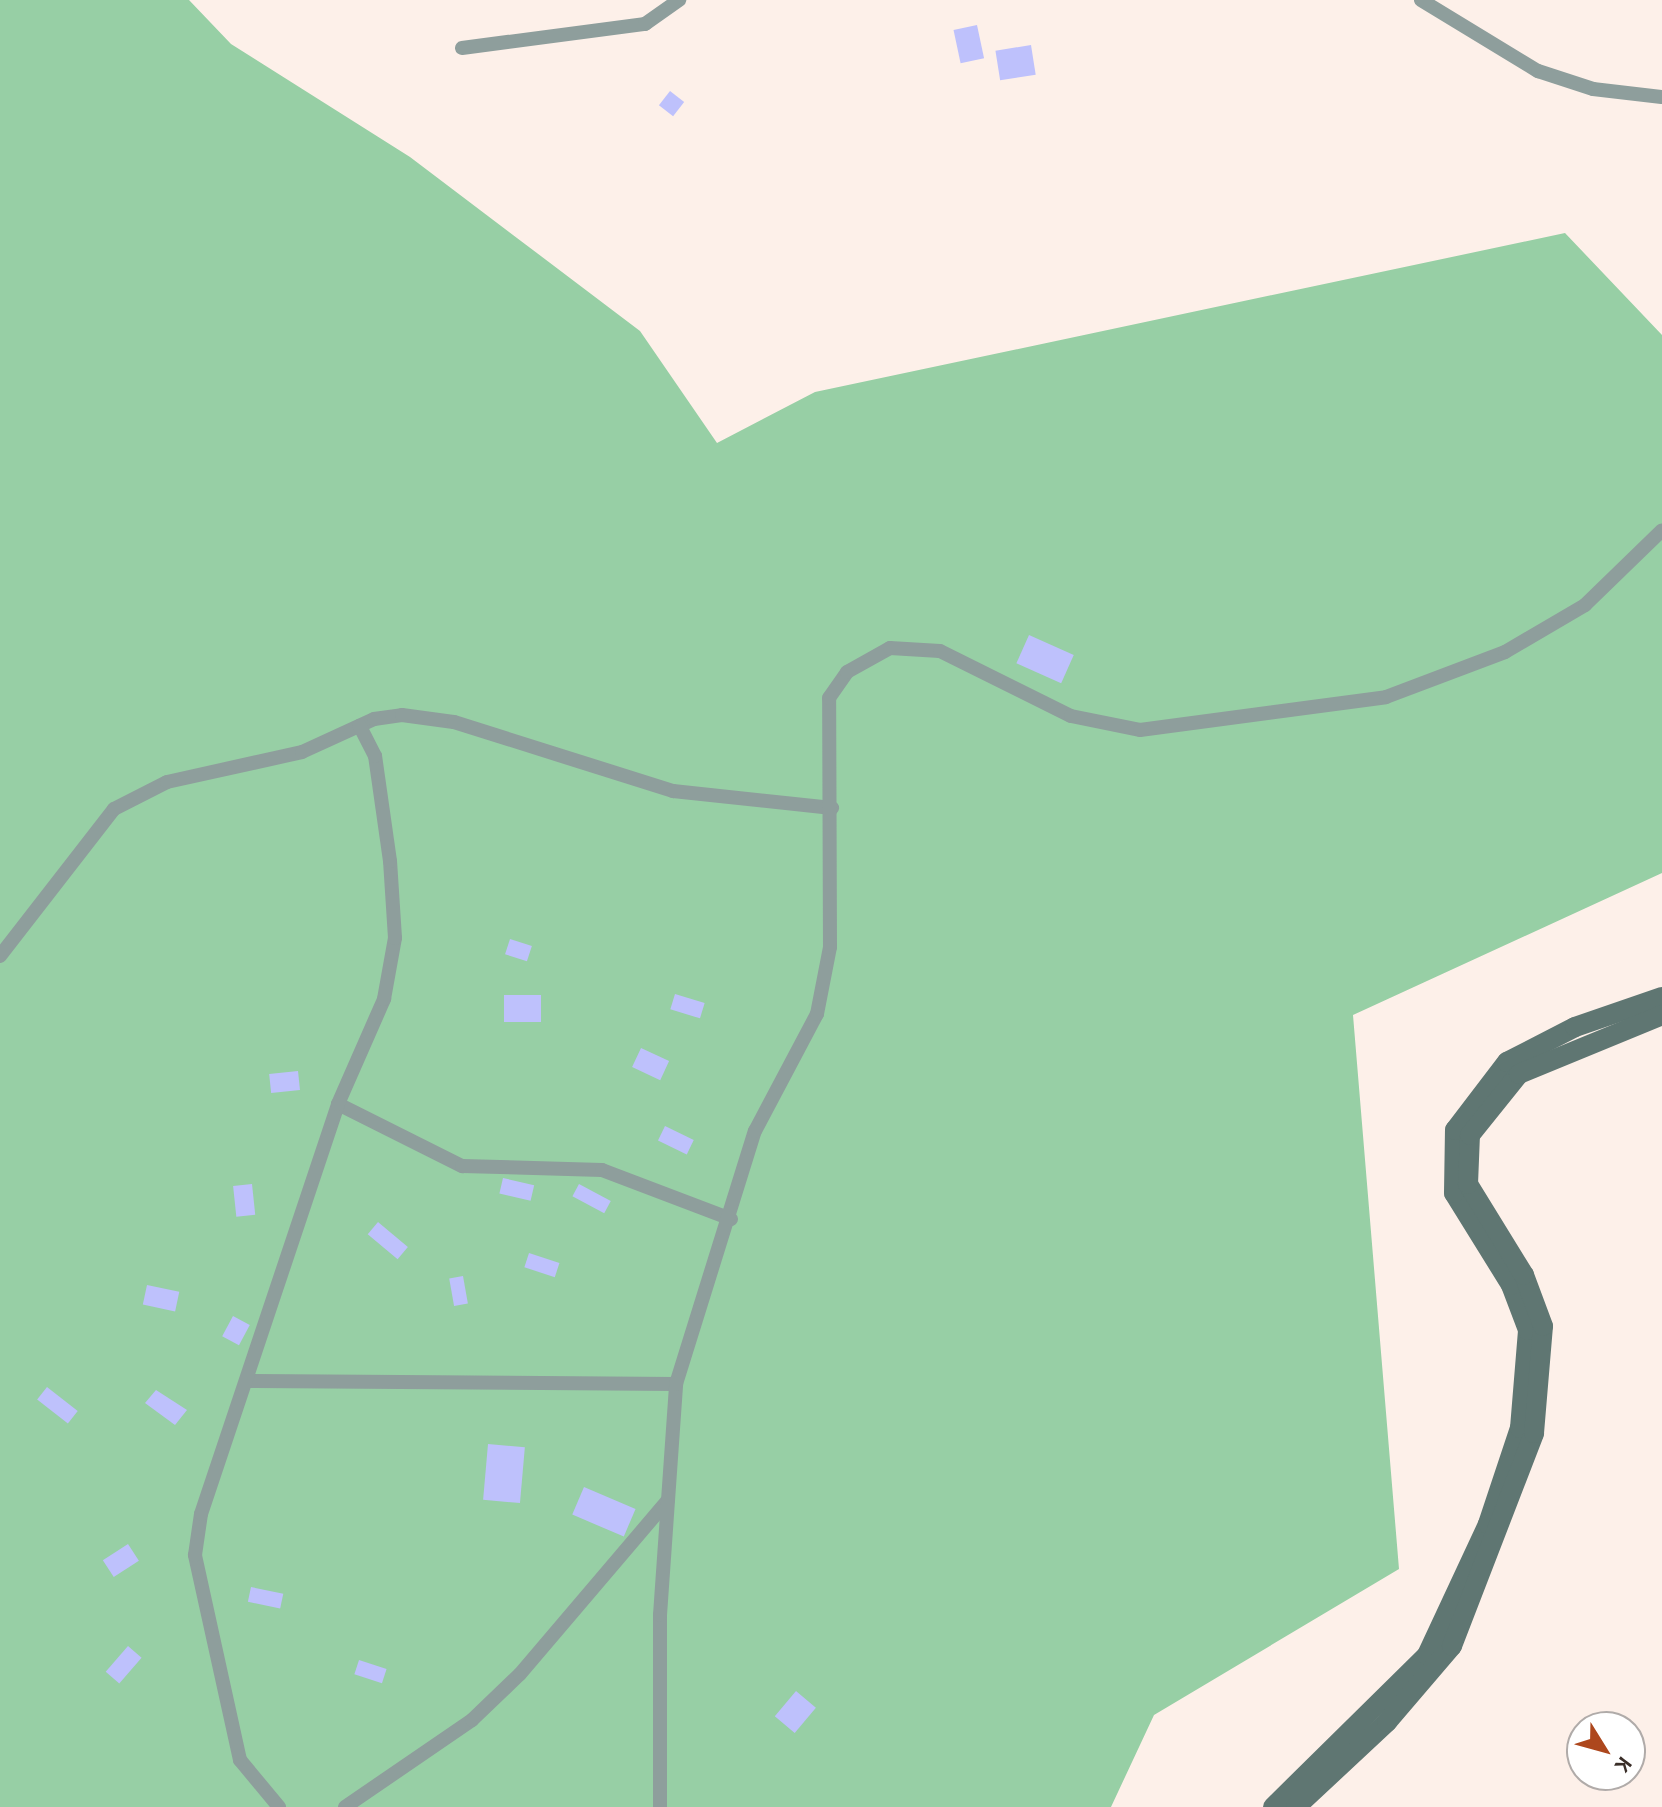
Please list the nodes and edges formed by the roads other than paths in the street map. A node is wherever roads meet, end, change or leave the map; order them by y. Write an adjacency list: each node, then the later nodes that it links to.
1 (679, 0): 3 (street)
2 (1421, 0): 4 (street)
3 (462, 48)
4 (1662, 97)
5 (1662, 530): 7 (street)
6 (360, 726): 7 (street); 8 (street); 11 (street)
7 (832, 808): 12 (street)
8 (0, 956)
9 (1662, 997): 19 (main road)
10 (1662, 1015): 20 (main road)
11 (338, 1104): 12 (street); 13 (street)
12 (731, 1219): 14 (street)
13 (246, 1381): 14 (street); 16 (street)
14 (676, 1384): 15 (street)
15 (668, 1499): 17 (street); 18 (street)
16 (279, 1807)
17 (345, 1807)
18 (660, 1807)
19 (1273, 1807)
20 (1296, 1807)

